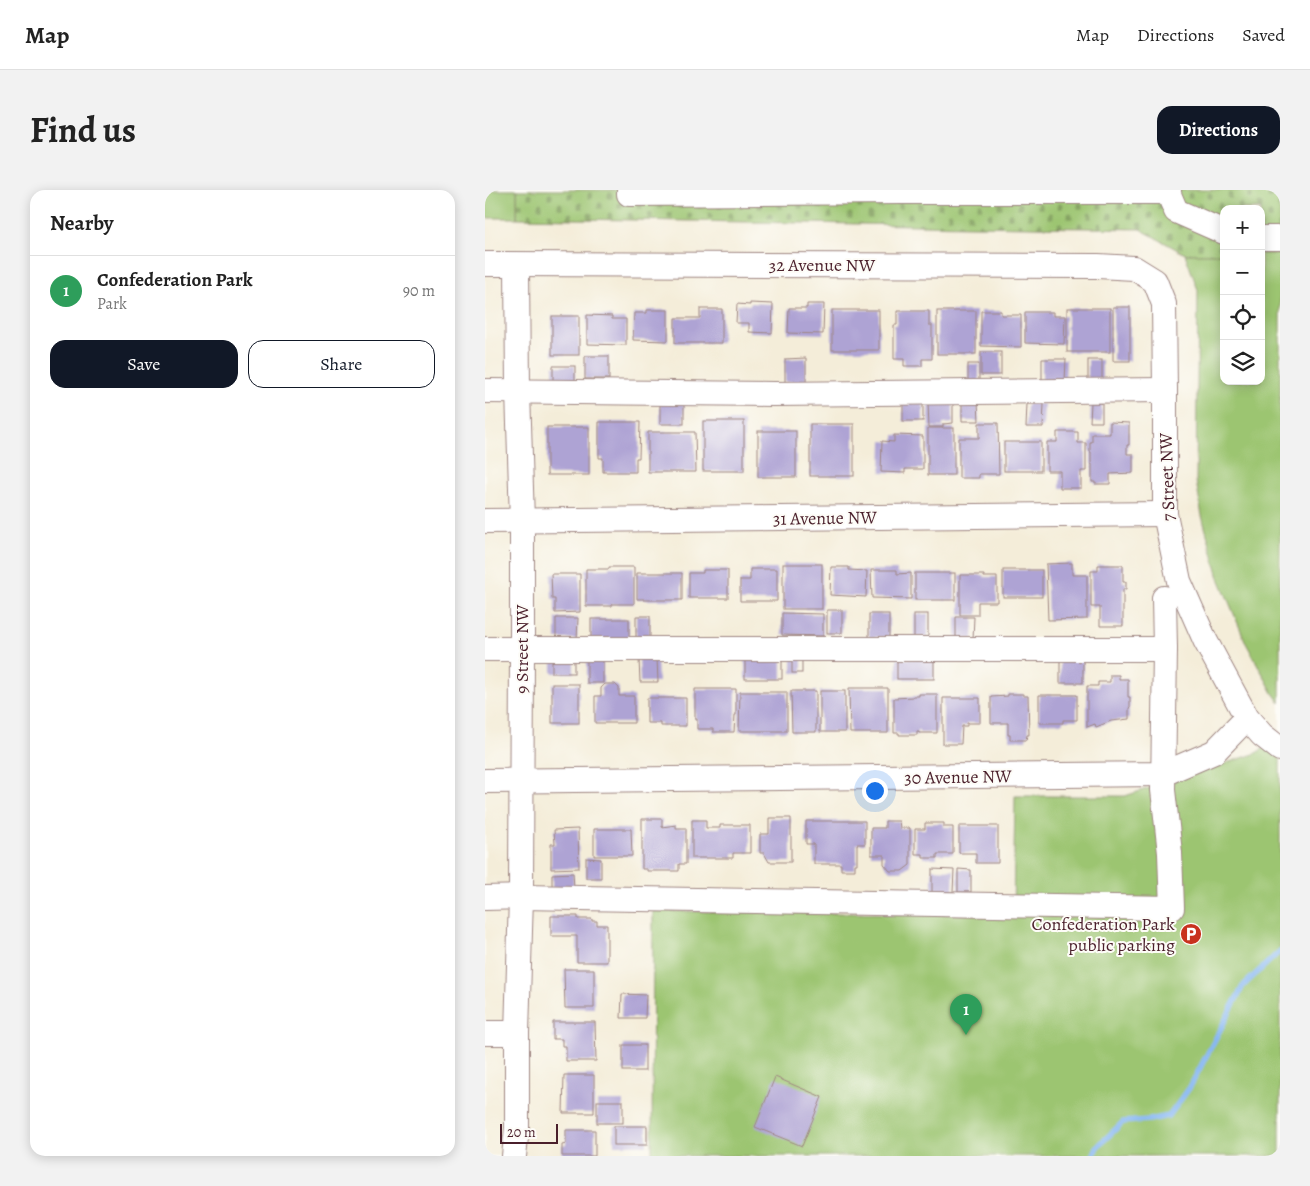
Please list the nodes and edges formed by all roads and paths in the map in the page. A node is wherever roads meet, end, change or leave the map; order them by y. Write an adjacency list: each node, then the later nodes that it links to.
1 (629, 190): 2 (street)
2 (904, 191): 3 (street)
3 (1168, 191): 4 (street)
4 (1220, 230)
5 (1265, 238): 6 (street)
6 (1280, 238)
7 (485, 264): 8 (street, 32 Avenue NW)
8 (517, 264): 9 (street, 32 Avenue NW); 12 (street, 9 Street NW)
9 (1155, 281): 10 (street, 7 Street NW)
10 (1165, 390): 12 (street); 13 (street, 7 Street NW)
11 (485, 391): 12 (street)
12 (518, 391): 15 (street, 9 Street NW)
13 (1165, 514): 15 (street, 31 Avenue NW); 20 (street, 7 Street NW)
14 (485, 521): 15 (street, 31 Avenue NW)
15 (522, 521): 18 (street, 9 Street NW)
16 (1164, 598): 19 (street)
17 (485, 649): 18 (street)
18 (522, 649): 19 (street); 24 (street, 9 Street NW)
19 (1165, 649): 22 (street)
20 (1247, 718): 21 (street); 22 (street, 30 Avenue NW)
21 (1280, 749)
22 (1163, 774): 24 (street, 30 Avenue NW); 25 (street)
23 (485, 781): 24 (street, 30 Avenue NW)
24 (521, 781): 25 (street, 9 Street NW)
25 (521, 897): 26 (street); 28 (street, 9 Street NW)
26 (485, 898)
27 (485, 1033): 28 (street)
28 (517, 1034): 29 (street, 9 Street NW)
29 (513, 1156)

